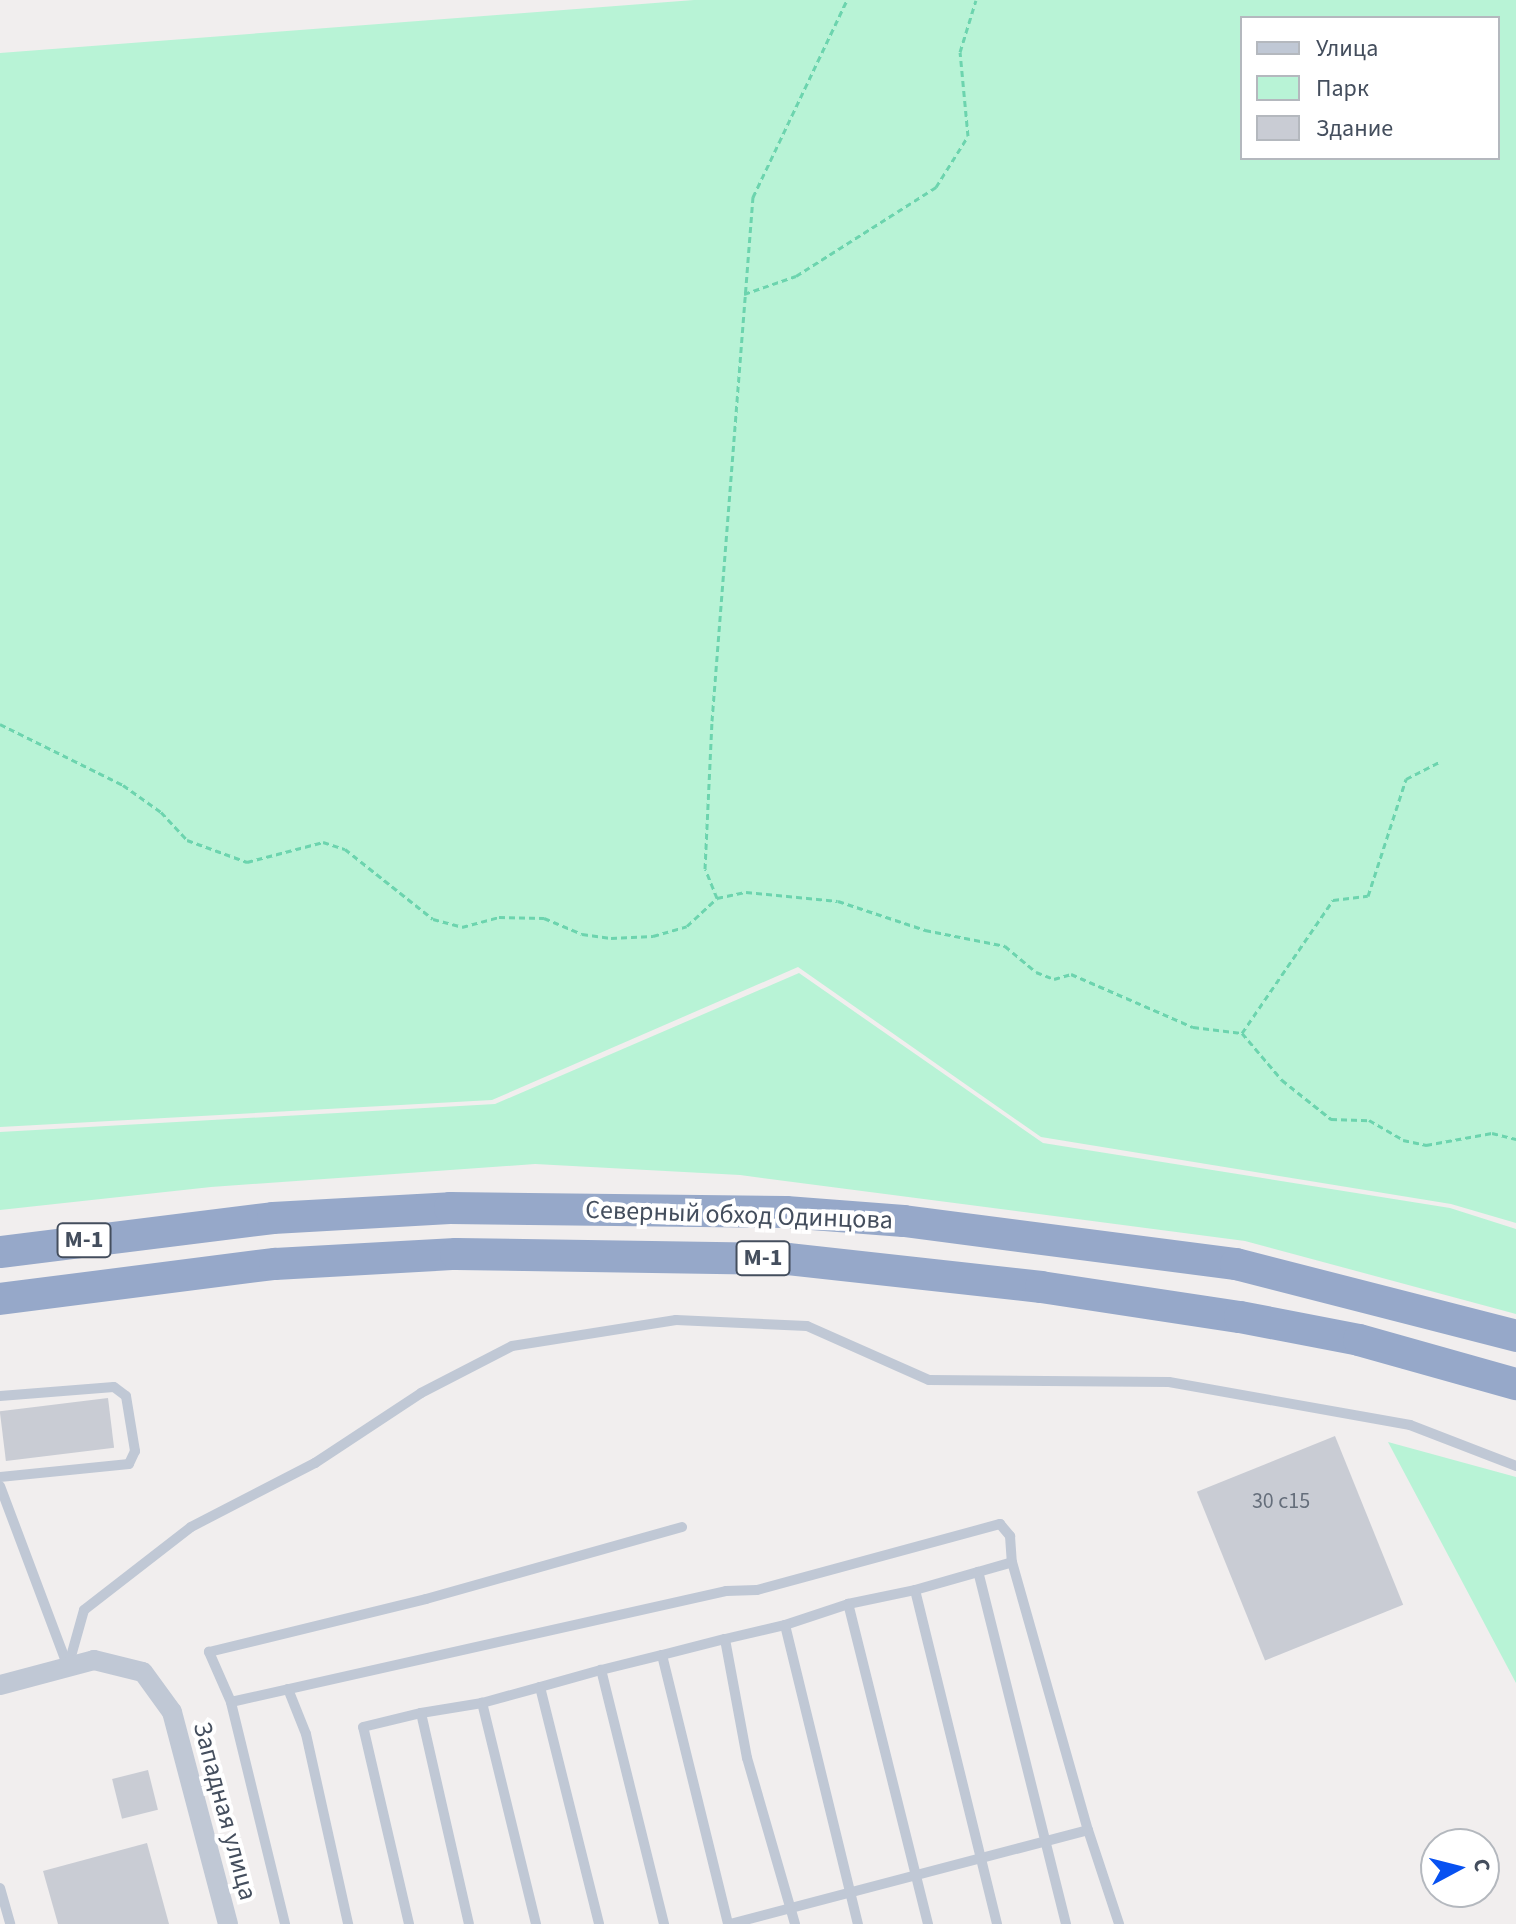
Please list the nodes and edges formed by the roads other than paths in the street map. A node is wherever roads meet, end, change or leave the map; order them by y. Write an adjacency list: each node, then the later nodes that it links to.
1 (0, 1252): 3 (highway, Северный обход Одинцова / М-1)
2 (0, 1299): 4 (highway, Северный обход Одинцова / М-1)
3 (1516, 1336)
4 (1516, 1384)
5 (0, 1396): 7 (lane)
6 (1516, 1466): 17 (lane)
7 (0, 1477)
8 (0, 1486): 17 (lane)
9 (682, 1527): 22 (lane)
10 (1012, 1562): 11 (lane); 21 (lane); 25 (lane)
11 (978, 1572): 12 (lane); 26 (lane)
12 (915, 1590): 13 (lane); 27 (lane)
13 (848, 1604): 14 (lane); 28 (lane)
14 (785, 1625): 15 (lane); 30 (lane)
15 (725, 1639): 16 (lane); 31 (lane)
16 (662, 1655): 18 (lane); 41 (lane)
17 (68, 1667): 19 (street); 33 (street, Западная улица)
18 (601, 1670): 20 (lane); 40 (lane)
19 (0, 1685)
20 (540, 1687): 23 (lane); 39 (lane)
21 (288, 1689): 22 (lane); 35 (lane)
22 (231, 1702): 34 (lane)
23 (482, 1703): 24 (lane); 38 (lane)
24 (421, 1713): 36 (lane); 37 (lane)
25 (1088, 1830): 26 (lane); 47 (lane)
26 (1046, 1841): 27 (lane); 46 (lane)
27 (981, 1858): 28 (lane); 45 (lane)
28 (914, 1876): 30 (lane); 44 (lane)
29 (0, 1888): 32 (lane)
30 (849, 1893): 31 (lane); 43 (lane)
31 (791, 1908): 41 (lane); 42 (lane)
32 (10, 1924)
33 (228, 1924)
34 (285, 1924)
35 (348, 1924)
36 (409, 1924)
37 (469, 1924)
38 (536, 1924)
39 (599, 1924)
40 (664, 1924)
41 (729, 1924)
42 (795, 1924)
43 (858, 1924)
44 (928, 1924)
45 (997, 1924)
46 (1066, 1924)
47 (1119, 1924)

